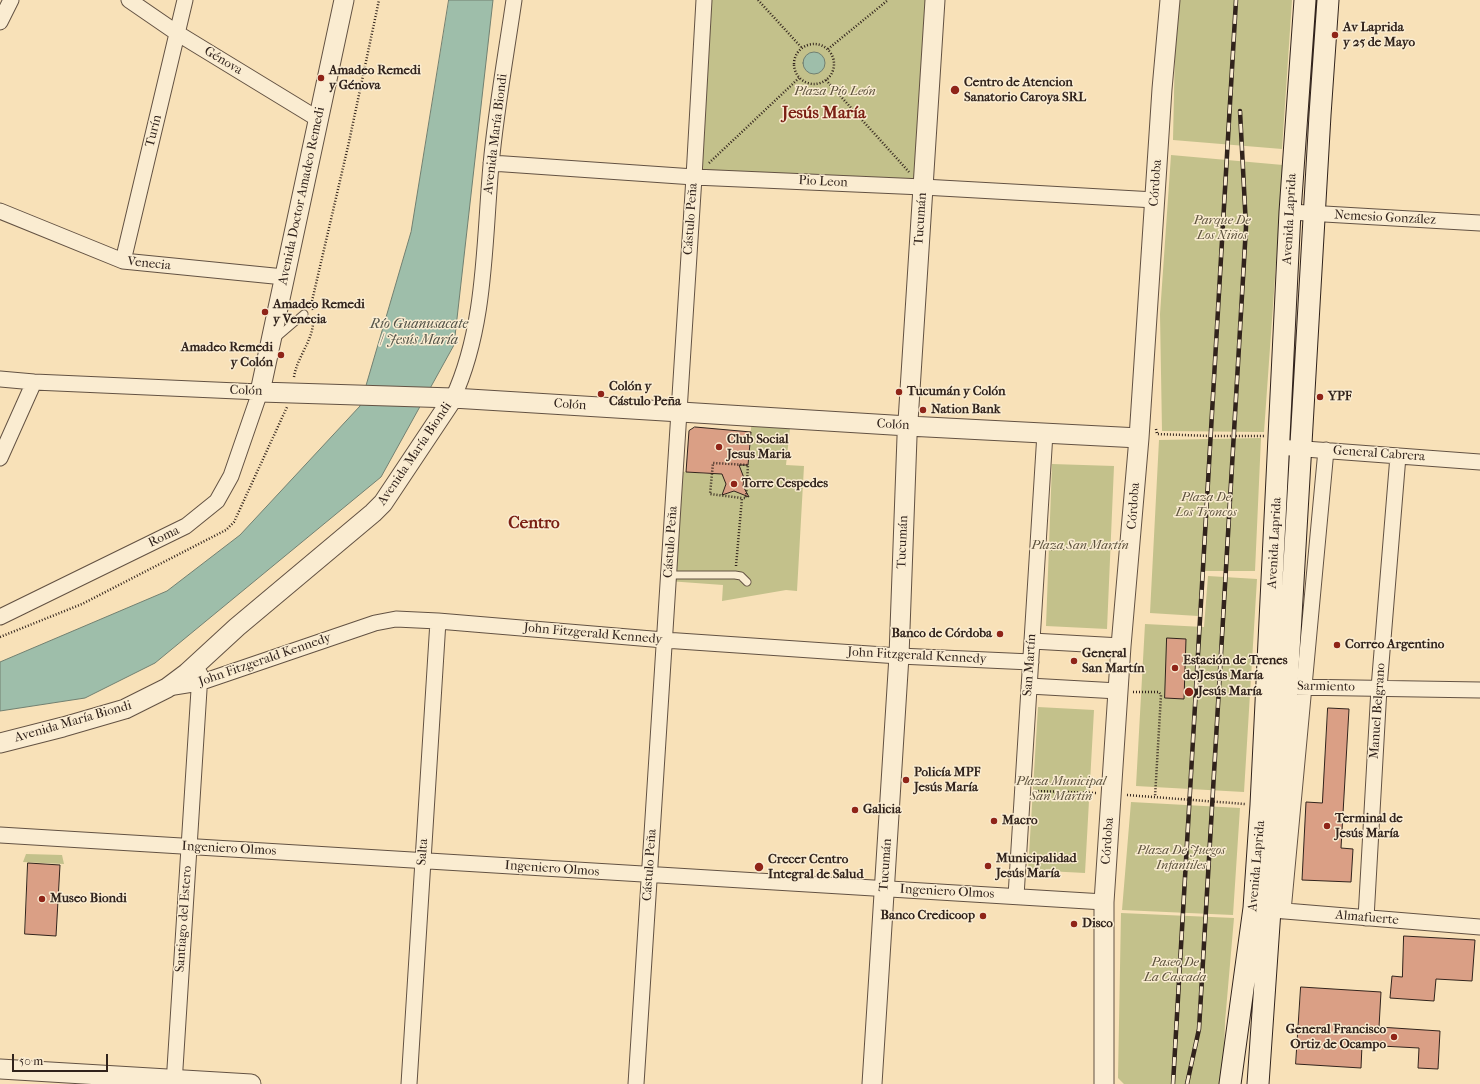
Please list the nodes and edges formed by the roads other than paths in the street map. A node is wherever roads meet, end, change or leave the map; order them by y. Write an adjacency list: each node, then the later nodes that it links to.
1 (11, 0): 11 (street)
2 (128, 0): 12 (street, Génova)
3 (185, 0): 12 (street, Turín)
4 (344, 0): 13 (street, Avenida Doctor Amadeo Remedi)
5 (514, 0): 14 (street, Avenida María Biondi)
6 (704, 0): 15 (street, Cástulo Peña)
7 (935, 0): 16 (street, Tucumán)
8 (1170, 0): 17 (street, Córdoba)
9 (1305, 0): 19 (main road, Avenida Laprida)
10 (1328, 0): 20 (main road, Avenida Laprida)
11 (0, 22)
12 (177, 33): 13 (street, Génova); 22 (street, Turín)
13 (318, 119): 23 (street, Avenida Doctor Amadeo Remedi)
14 (491, 163): 15 (street, Pio Leon); 30 (street, Avenida María Biondi)
15 (694, 177): 16 (street, Pio Leon); 31 (street, Cástulo Peña)
16 (923, 187): 17 (street, Pio Leon); 32 (street, Tucumán)
17 (1155, 200): 34 (street, Córdoba)
18 (0, 211): 22 (street, Venecia)
19 (1290, 212): 20 (street, Nemesio González); 35 (main road, Avenida Laprida)
20 (1314, 214): 21 (street, Nemesio González); 36 (main road, Avenida Laprida)
21 (1480, 223)
22 (122, 261): 23 (street, Venecia)
23 (284, 277): 25 (street, Avenida Doctor Amadeo Remedi)
24 (304, 314): 25 (lane)
25 (271, 342): 29 (street, Avenida Doctor Amadeo Remedi)
26 (0, 373): 28 (street)
27 (0, 379): 28 (street, Colón)
28 (34, 382): 29 (street, Colón); 39 (street)
29 (260, 392): 30 (street, Colón); 43 (street, Roma)
30 (445, 398): 31 (street, Colón); 49 (street, Avenida María Biondi)
31 (679, 412): 32 (street, Colón); 41 (street, Cástulo Peña)
32 (908, 426): 33 (street, Colón); 48 (street, Tucumán)
33 (1045, 433): 34 (street, Colón); 46 (street, San Martín)
34 (1140, 438): 47 (street, Córdoba)
35 (1271, 445): 36 (street, General Cabrera); 53 (main road, Avenida Laprida)
36 (1301, 449): 37 (street, General Cabrera); 53 (main road, Avenida Laprida)
37 (1326, 450): 38 (street, General Cabrera); 53 (street)
38 (1398, 456): 40 (street, General Cabrera); 55 (street, Manuel Belgrano)
39 (0, 458)
40 (1480, 462)
41 (669, 575): 42 (lane); 45 (street, Cástulo Peña)
42 (747, 582)
43 (0, 617)
44 (438, 621): 45 (street, John Fitzgerald Kennedy); 51 (street, John Fitzgerald Kennedy); 61 (street, Salta)
45 (664, 640): 48 (street, John Fitzgerald Kennedy); 62 (street, Cástulo Peña)
46 (1032, 641): 47 (street); 50 (street, San Martín)
47 (1121, 646): 57 (street, Córdoba)
48 (899, 656): 50 (street, John Fitzgerald Kennedy); 63 (street, Tucumán)
49 (201, 659): 51 (street, Santiago del Estero); 54 (street, Avenida María Biondi)
50 (1031, 662): 52 (street, San Martín)
51 (200, 683): 54 (street, John Fitzgerald Kennedy); 60 (street, Santiago del Estero)
52 (1029, 686): 57 (street); 64 (street, San Martín)
53 (1286, 686): 55 (street, Sarmiento); 66 (main road, Avenida Laprida); 66 (main road, Avenida Laprida)
54 (167, 688): 58 (street, Avenida María Biondi)
55 (1379, 688): 56 (street, Sarmiento); 67 (street, Manuel Belgrano)
56 (1480, 690)
57 (1118, 691): 65 (street, Córdoba)
58 (0, 742)
59 (0, 835): 60 (street, Ingeniero Olmos)
60 (189, 847): 61 (street, Ingeniero Olmos); 70 (street, Santiago del Estero)
61 (423, 861): 62 (street, Ingeniero Olmos); 73 (street, Salta)
62 (650, 876): 63 (street, Ingeniero Olmos); 74 (street, Cástulo Peña)
63 (884, 889): 64 (street, Ingeniero Olmos); 75 (street, Tucumán)
64 (1016, 896): 65 (street, Ingeniero Olmos)
65 (1104, 902): 71 (street, Córdoba)
66 (1269, 910): 67 (street, Almafuerte); 76 (main road, Avenida Laprida); 77 (main road, Avenida Laprida)
67 (1366, 918): 68 (street, Almafuerte)
68 (1480, 927)
69 (0, 1069): 70 (street)
70 (174, 1082): 72 (street)
71 (1105, 1082)
72 (251, 1084)
73 (409, 1084)
74 (636, 1084)
75 (872, 1084)
76 (1230, 1084)
77 (1258, 1084)

